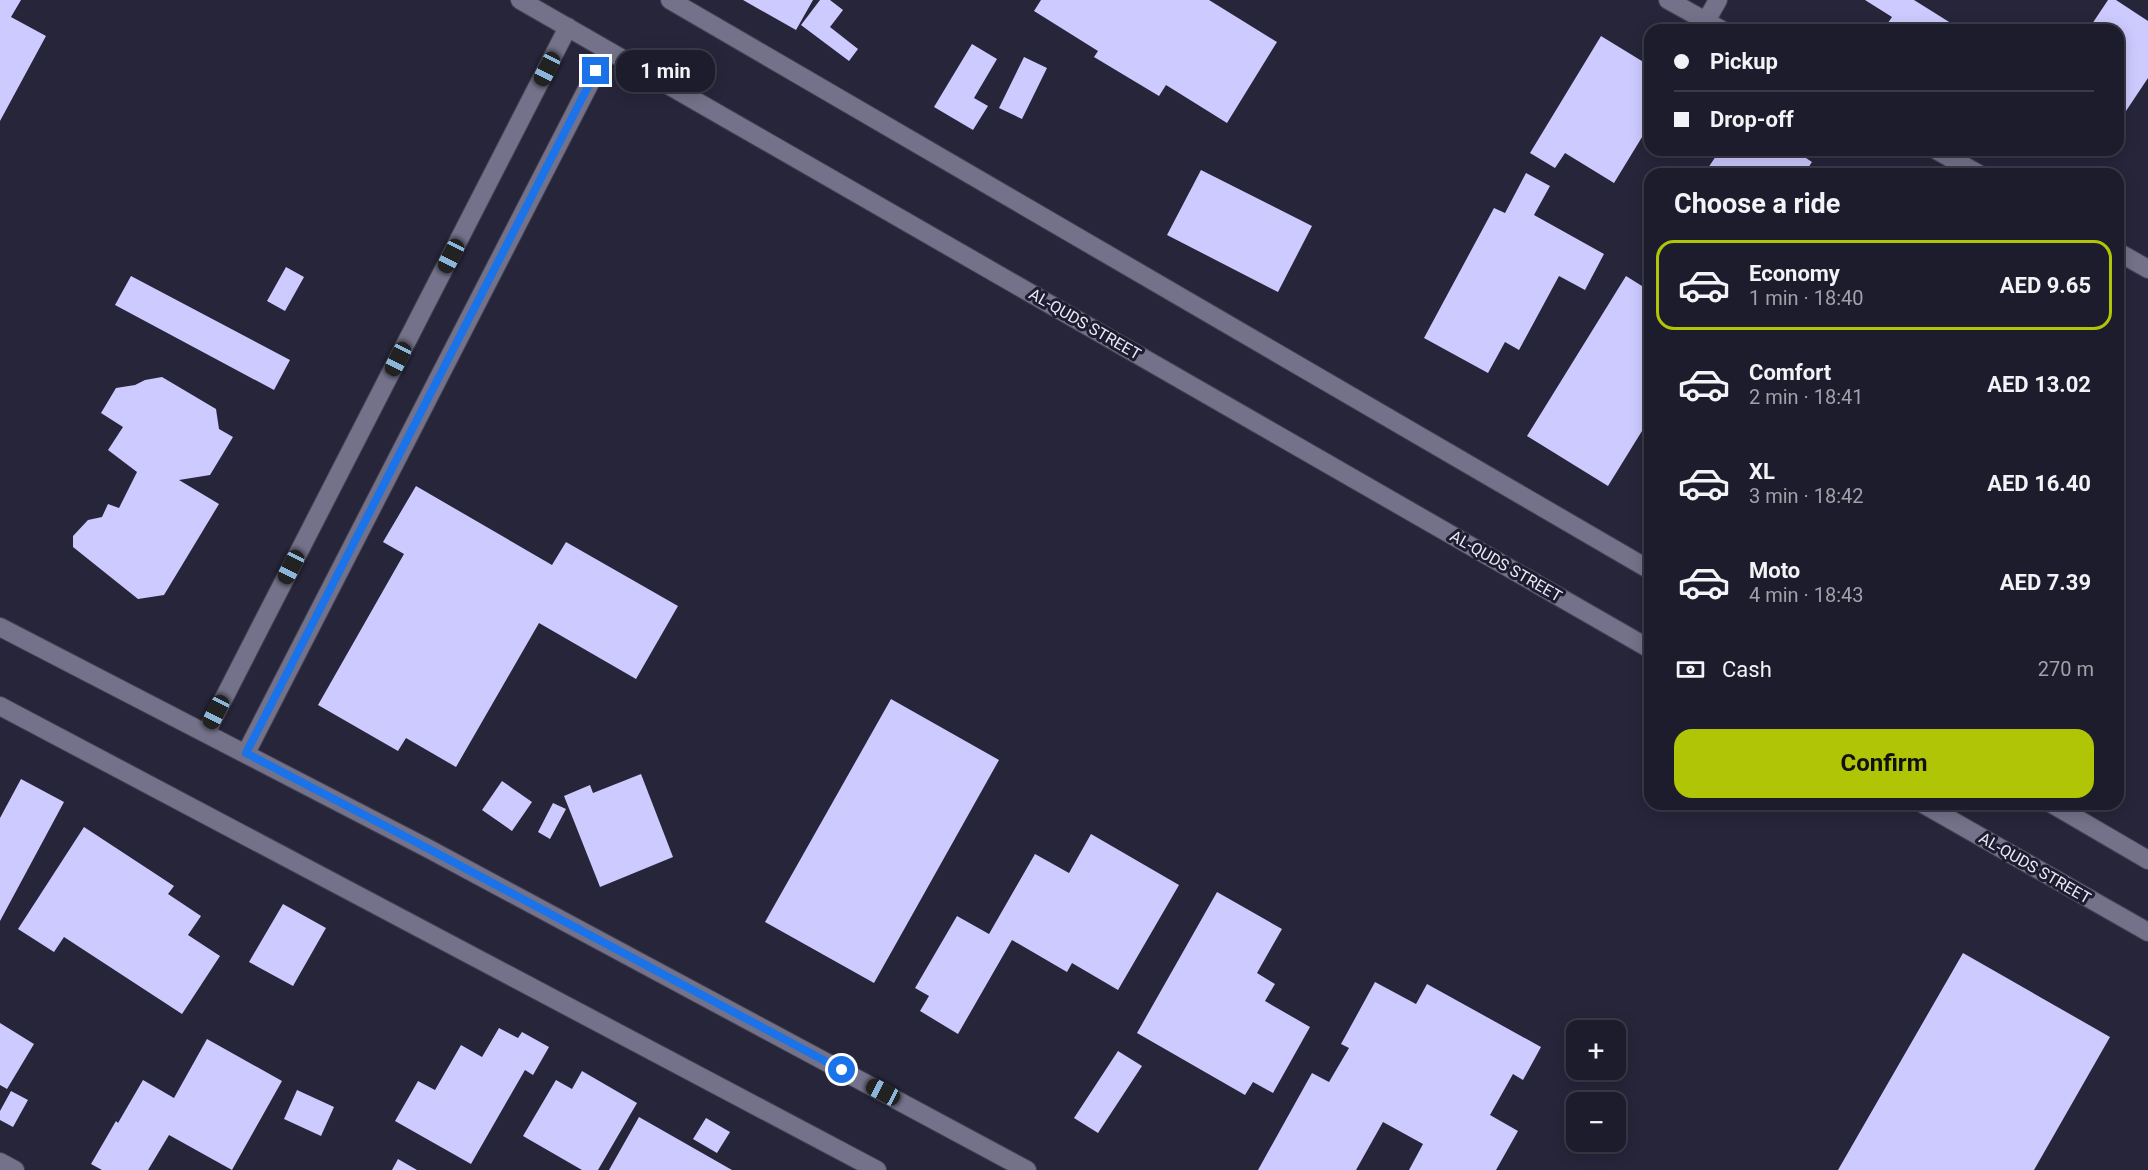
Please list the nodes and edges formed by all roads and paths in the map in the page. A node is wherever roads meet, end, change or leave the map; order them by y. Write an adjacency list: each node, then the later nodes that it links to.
1 (520, 0): 7 (street, AL-QUDS STREET)
2 (670, 0): 13 (street)
3 (1668, 0): 5 (street)
4 (1718, 0): 6 (street)
5 (1710, 24)
6 (1714, 24)
7 (568, 27): 8 (street, AL-QUDS STREET); 17 (street)
8 (607, 50): 15 (street, AL-QUDS STREET); 18 (street)
9 (1947, 156): 10 (street)
10 (1969, 168)
11 (2124, 255): 12 (street)
12 (2148, 269)
13 (1644, 567)
14 (0, 627): 17 (street)
15 (1644, 646)
16 (0, 706): 24 (street)
17 (206, 733): 18 (street)
18 (246, 753): 26 (street)
19 (1934, 810): 22 (street, AL-QUDS STREET)
20 (2062, 810): 21 (street)
21 (2148, 860)
22 (2148, 932)
23 (0, 1162): 25 (street)
24 (875, 1169)
25 (15, 1170)
26 (1027, 1170)

